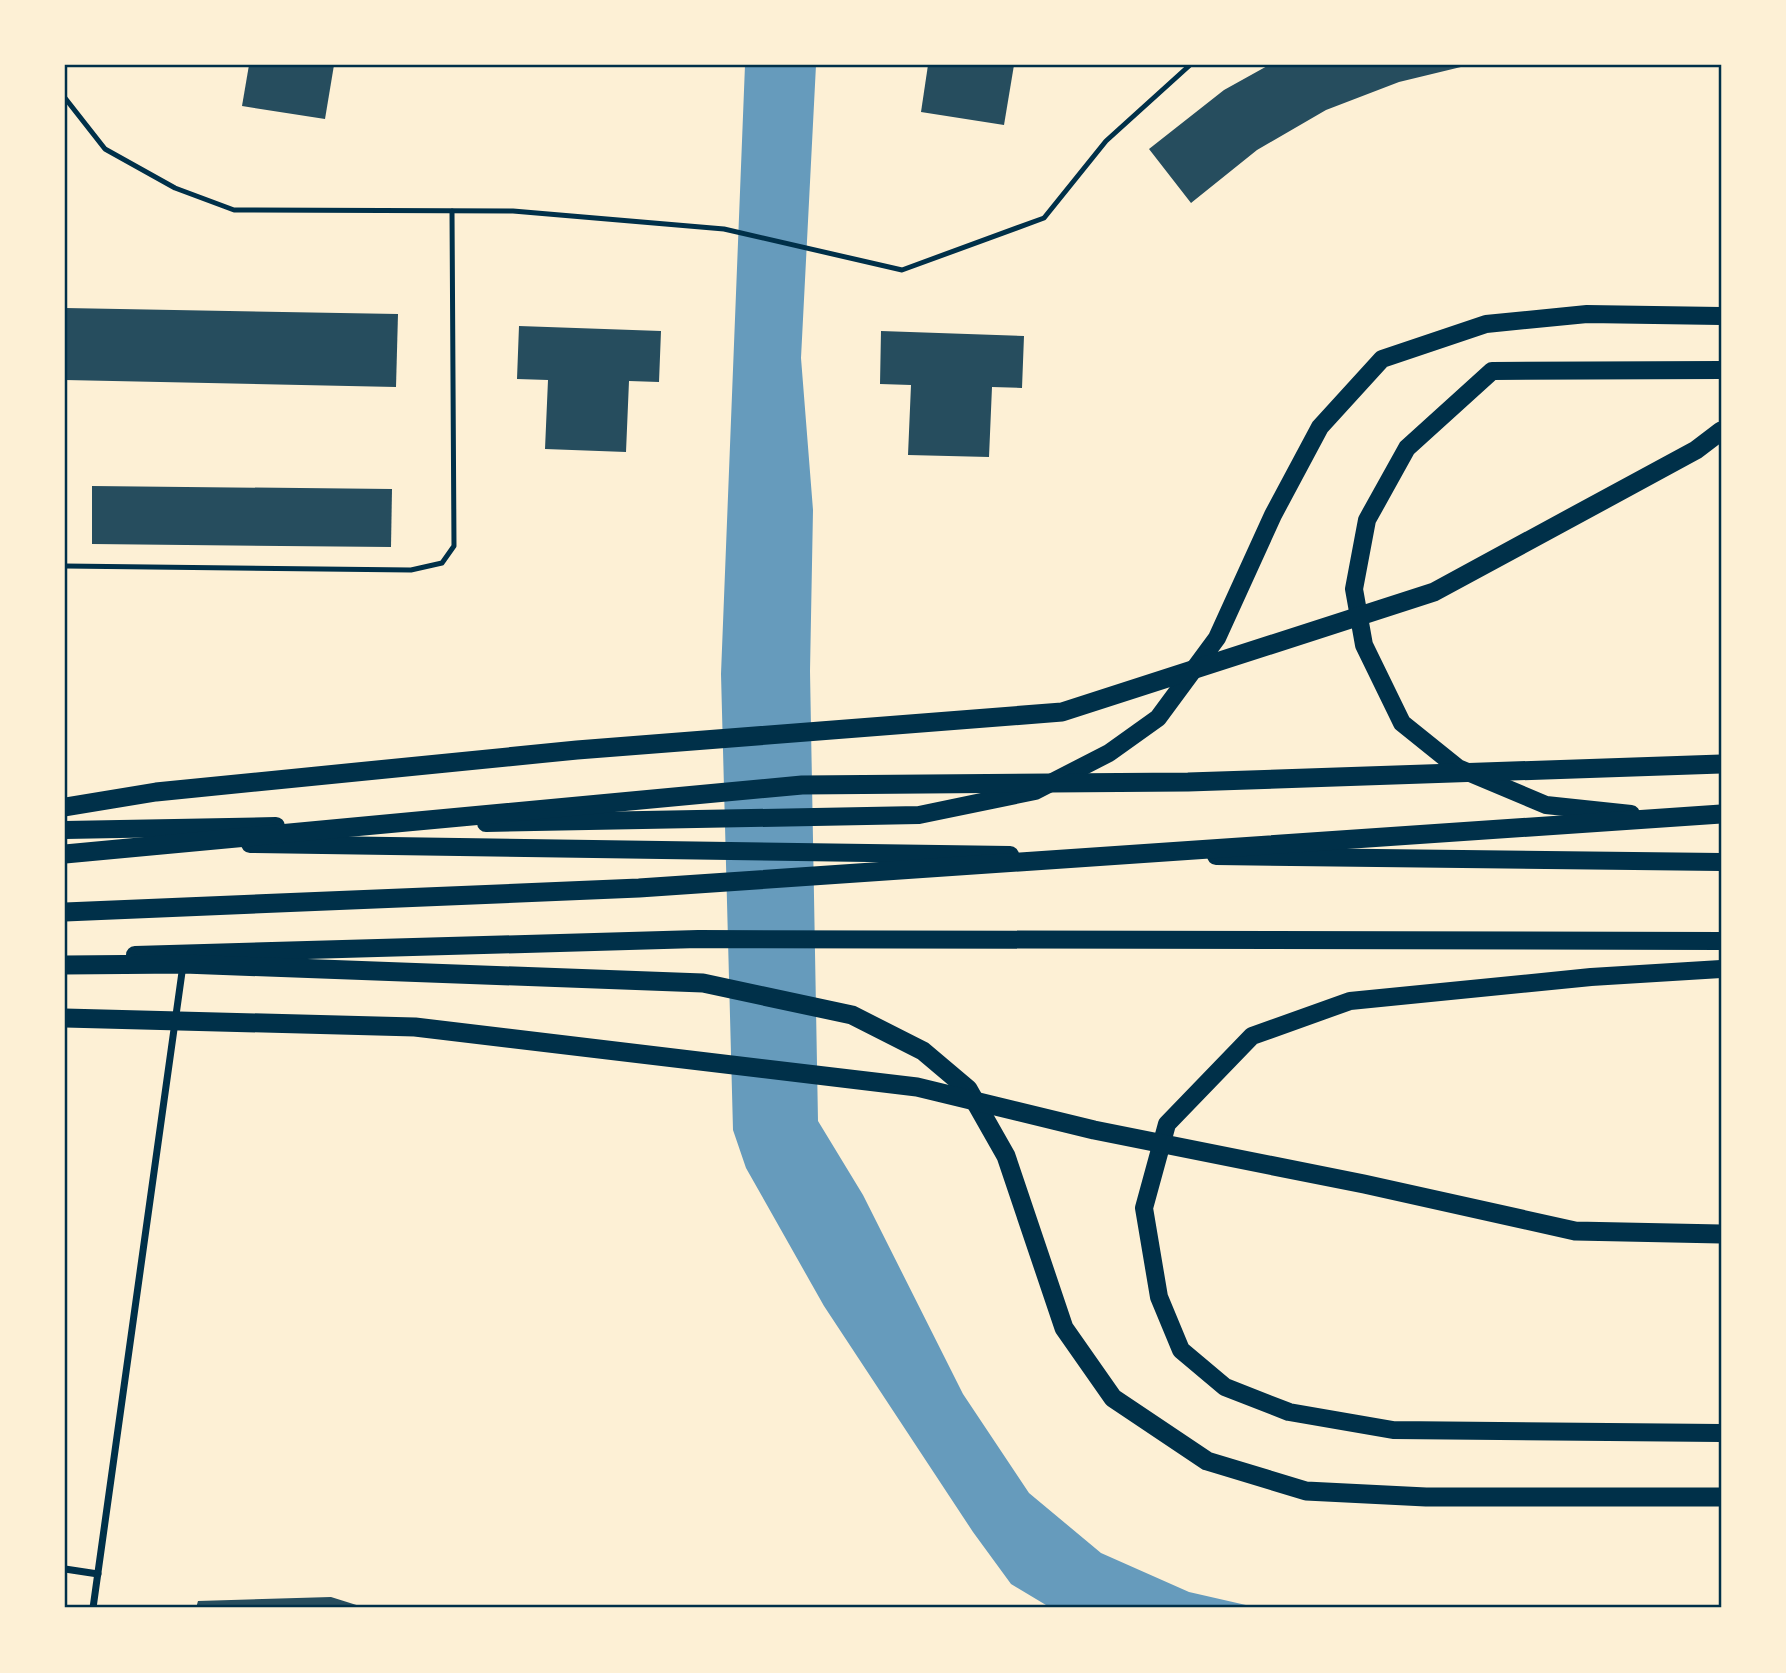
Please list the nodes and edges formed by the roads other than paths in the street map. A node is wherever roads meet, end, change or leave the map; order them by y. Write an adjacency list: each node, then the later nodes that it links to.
1 (1190, 65): 3 (lane)
2 (65, 97): 3 (lane)
3 (452, 211): 7 (lane)
4 (1721, 316): 12 (main road)
5 (1721, 370): 11 (main road)
6 (1721, 431): 9 (highway)
7 (65, 566)
8 (1721, 764): 15 (highway)
9 (65, 807)
10 (1721, 814): 18 (highway)
11 (1721, 822)
12 (65, 830)
13 (65, 842): 16 (main road)
14 (1721, 853): 16 (main road)
15 (65, 854)
16 (1541, 859): 17 (main road)
17 (1721, 862)
18 (65, 912)
19 (1721, 941): 20 (main road)
20 (65, 957)
21 (184, 964): 22 (highway); 27 (highway); 29 (street)
22 (65, 965)
23 (1721, 970): 26 (main road)
24 (65, 1018): 25 (highway)
25 (1721, 1234)
26 (1721, 1433)
27 (1721, 1497)
28 (65, 1569): 29 (street)
29 (97, 1574): 30 (street)
30 (93, 1608)

